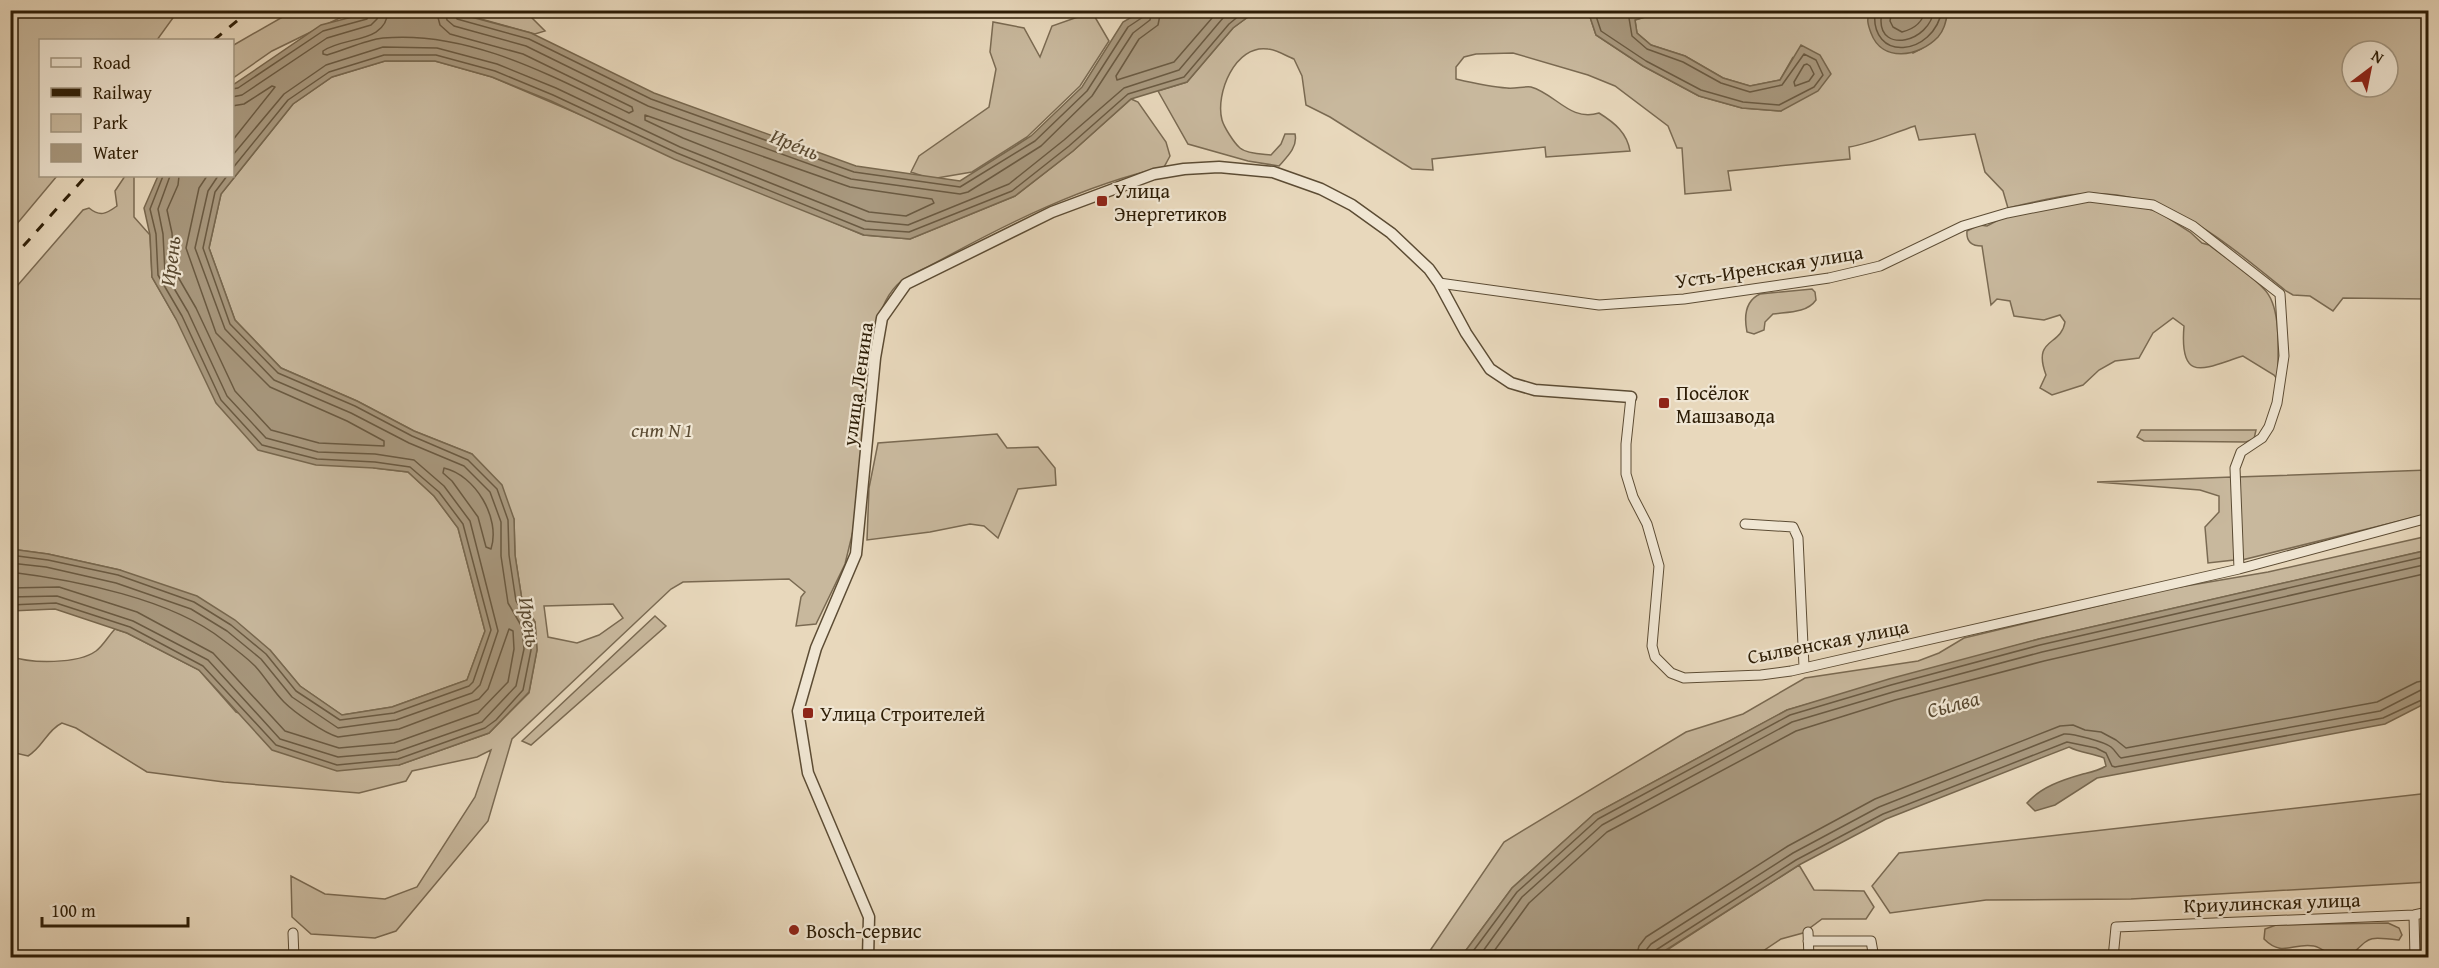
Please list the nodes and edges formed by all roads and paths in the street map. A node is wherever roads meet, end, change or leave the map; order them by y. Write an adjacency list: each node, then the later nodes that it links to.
1 (1439, 283): 2 (street); 5 (street, Усть-Иренская улица); 11 (street, улица Ленина)
2 (1631, 397): 6 (street, Сылвенская улица)
3 (2428, 518): 5 (street, Сылвенская улица)
4 (1744, 524): 6 (street)
5 (2239, 569): 6 (street, Сылвенская улица)
6 (1804, 667)
7 (2428, 912): 8 (street, Криулинская улица)
8 (2414, 915): 14 (street, Криулинская улица); 15 (street)
9 (293, 933): 10 (street)
10 (294, 957)
11 (868, 957)
12 (1809, 957): 13 (street)
13 (1874, 957)
14 (2113, 957)
15 (2415, 957)

